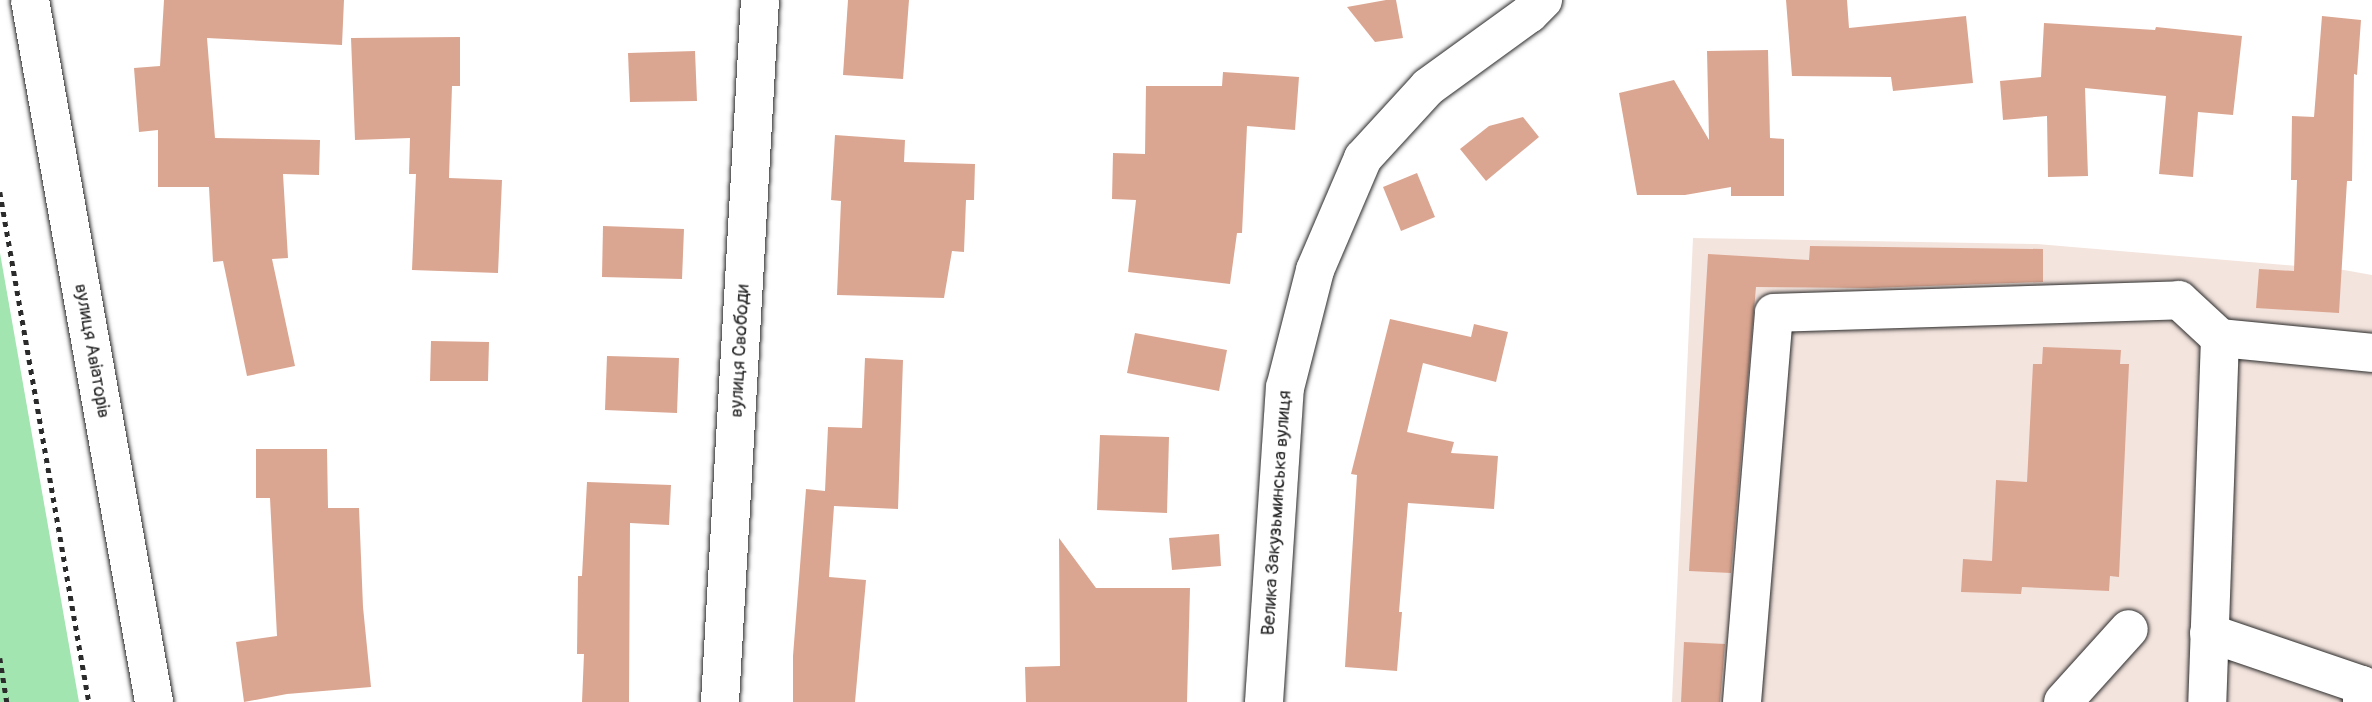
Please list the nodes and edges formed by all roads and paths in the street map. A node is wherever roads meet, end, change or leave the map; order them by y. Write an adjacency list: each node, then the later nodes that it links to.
1 (30, 0): 12 (street, вулиця Авіаторів)
2 (760, 0): 13 (street, вулиця Свободи)
3 (1543, 0): 14 (street, Велика Закузьминська вулиця)
4 (0, 192): 11 (path)
5 (2220, 338): 6 (street); 8 (street); 15 (street)
6 (2372, 353)
7 (2129, 629): 16 (street)
8 (2209, 633): 17 (street); 18 (street)
9 (0, 659): 10 (path)
10 (7, 702)
11 (89, 702)
12 (154, 702)
13 (720, 702)
14 (1264, 702)
15 (1742, 702)
16 (2063, 702)
17 (2207, 702)
18 (2362, 702)

